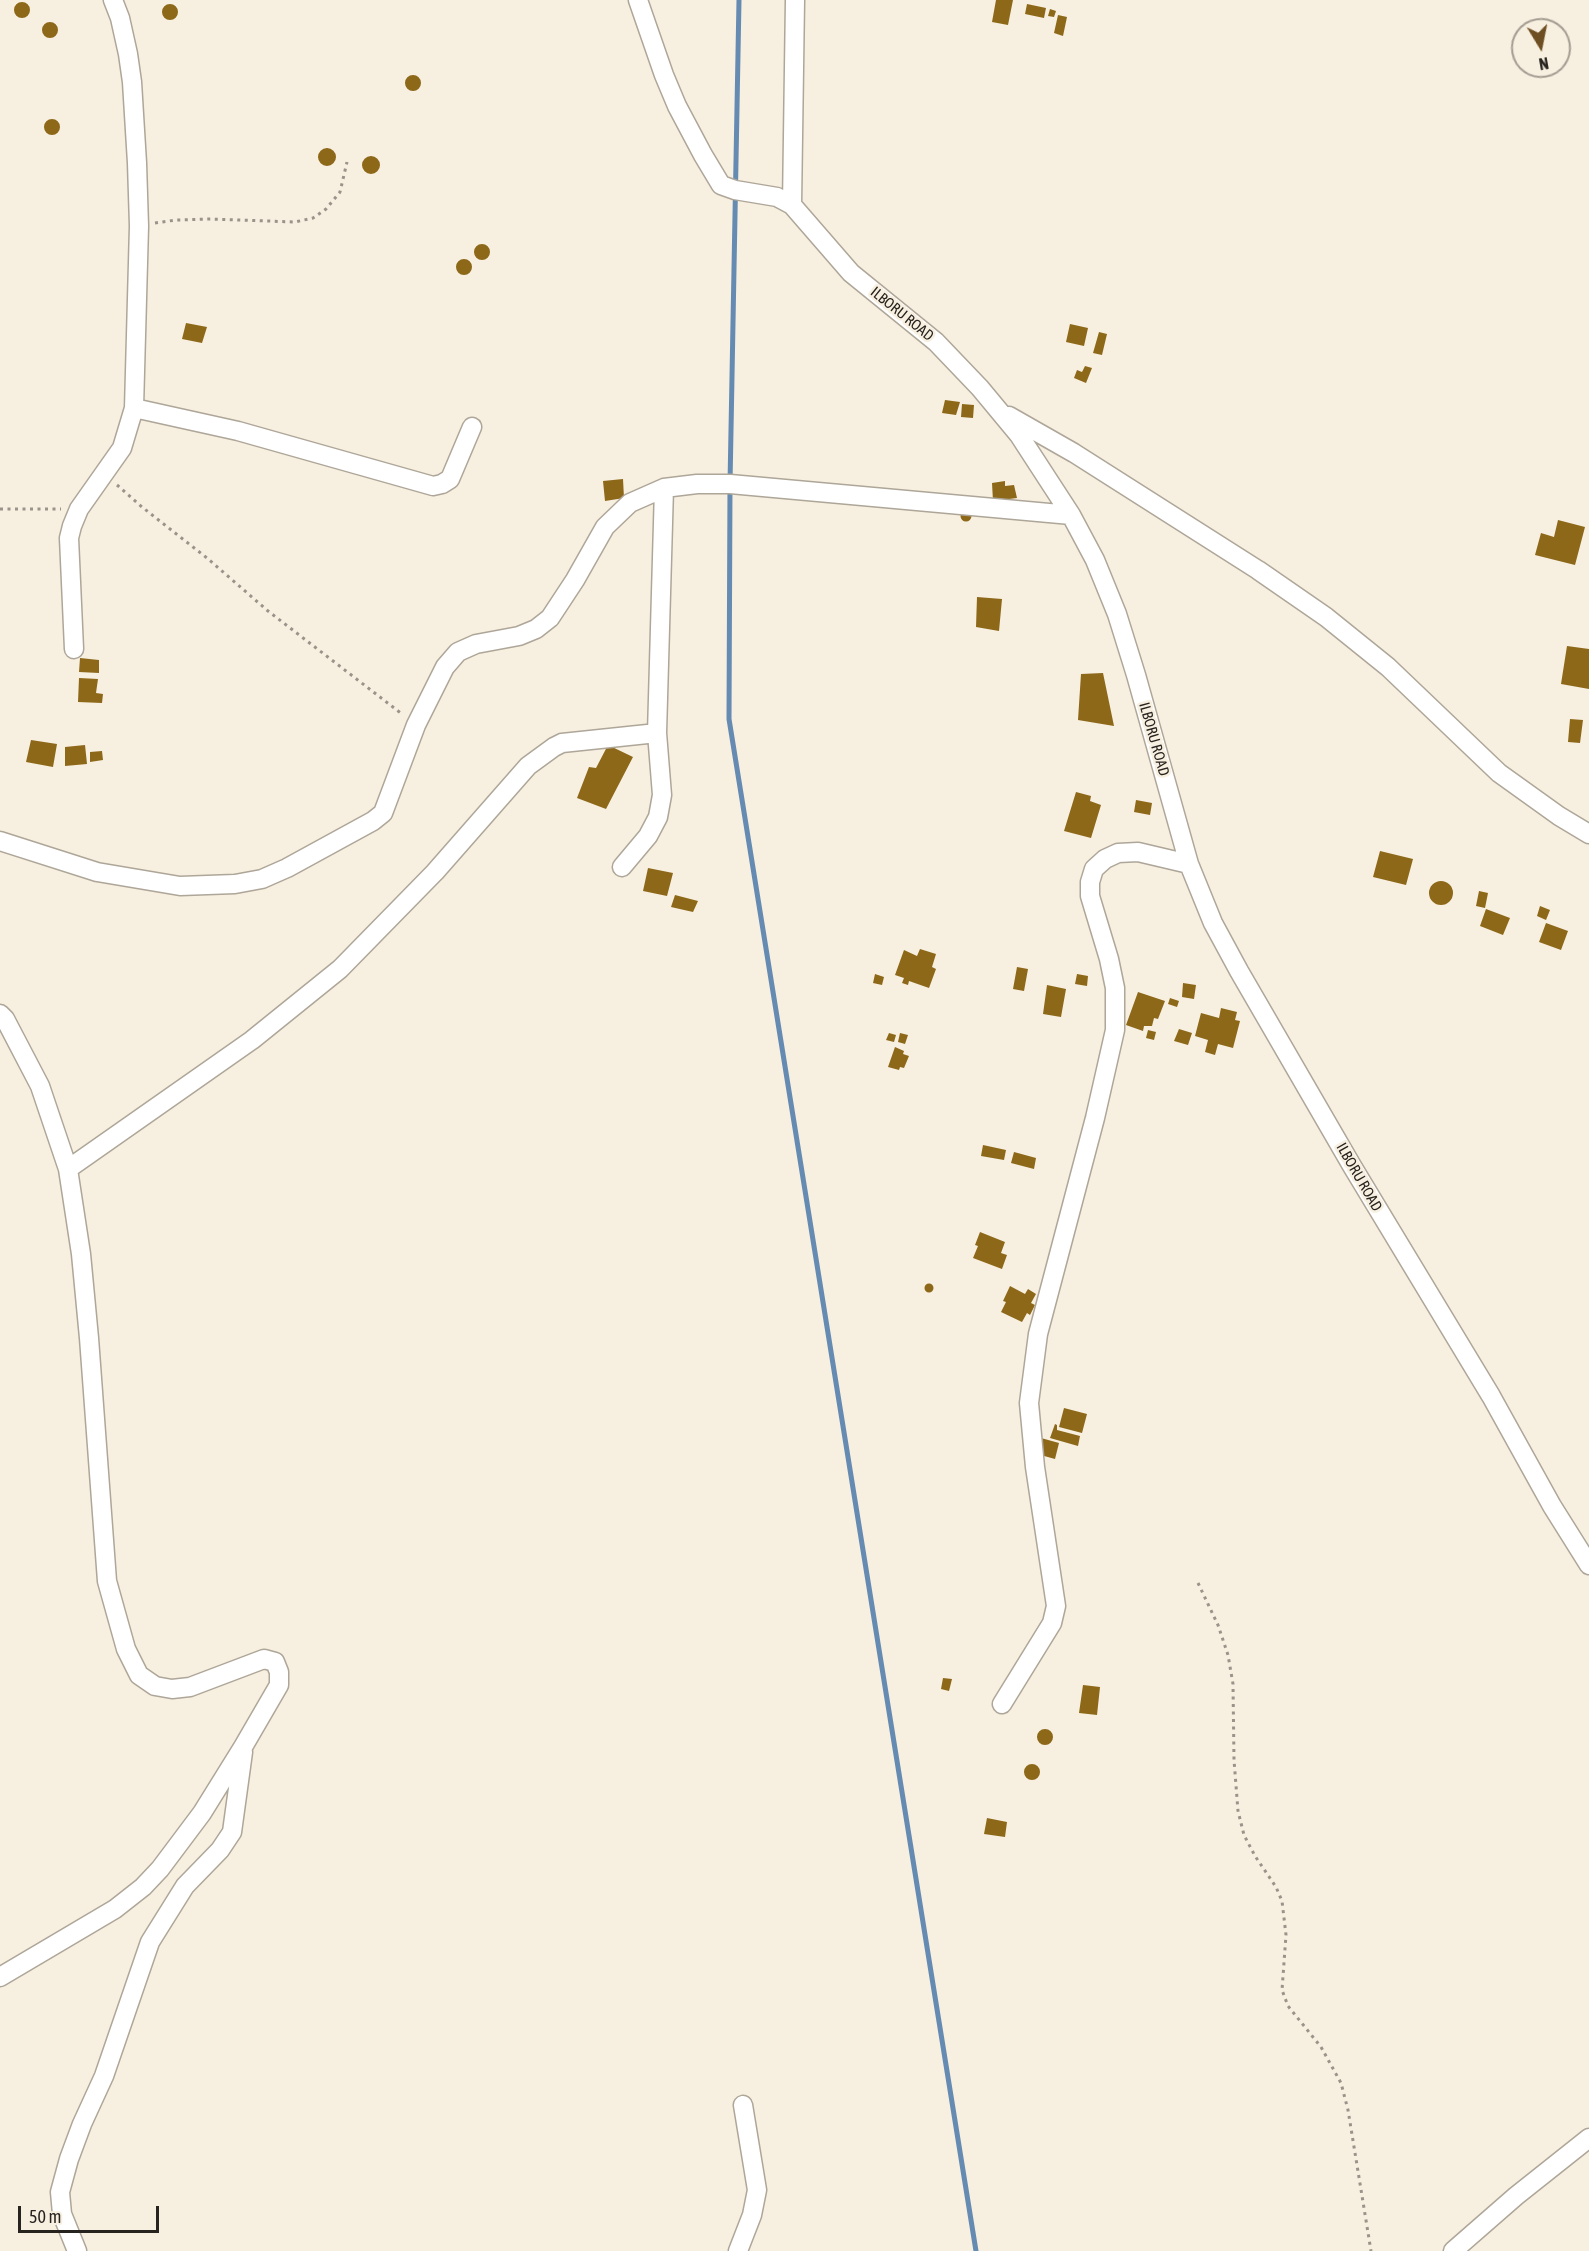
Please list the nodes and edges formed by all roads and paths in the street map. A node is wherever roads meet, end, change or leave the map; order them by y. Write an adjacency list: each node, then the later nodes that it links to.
1 (113, 0): 6 (street)
2 (638, 0): 5 (street, ILBORU ROAD)
3 (795, 0): 5 (street)
4 (347, 162): 6 (path)
5 (792, 205): 8 (street, ILBORU ROAD)
6 (139, 226): 7 (street)
7 (134, 408): 9 (street); 10 (street)
8 (999, 411): 14 (street, ILBORU ROAD); 18 (street)
9 (472, 427)
10 (105, 474): 13 (street); 16 (path)
11 (664, 488): 14 (street); 16 (street); 17 (street)
12 (0, 509): 13 (path)
13 (79, 509): 15 (street)
14 (1071, 515): 20 (street, ILBORU ROAD)
15 (74, 649)
16 (416, 725): 19 (street)
17 (657, 733): 21 (street); 23 (street)
18 (1589, 834)
19 (0, 841)
20 (1189, 864): 24 (street, ILBORU ROAD); 26 (street)
21 (621, 867)
22 (0, 1014): 23 (street)
23 (68, 1169): 27 (street)
24 (1589, 1565)
25 (1198, 1583): 33 (path)
26 (1002, 1704)
27 (243, 1747): 28 (street); 31 (street)
28 (0, 1977)
29 (743, 2105): 32 (street)
30 (1589, 2138): 34 (street)
31 (77, 2251)
32 (738, 2251)
33 (1371, 2251)
34 (1454, 2251)

